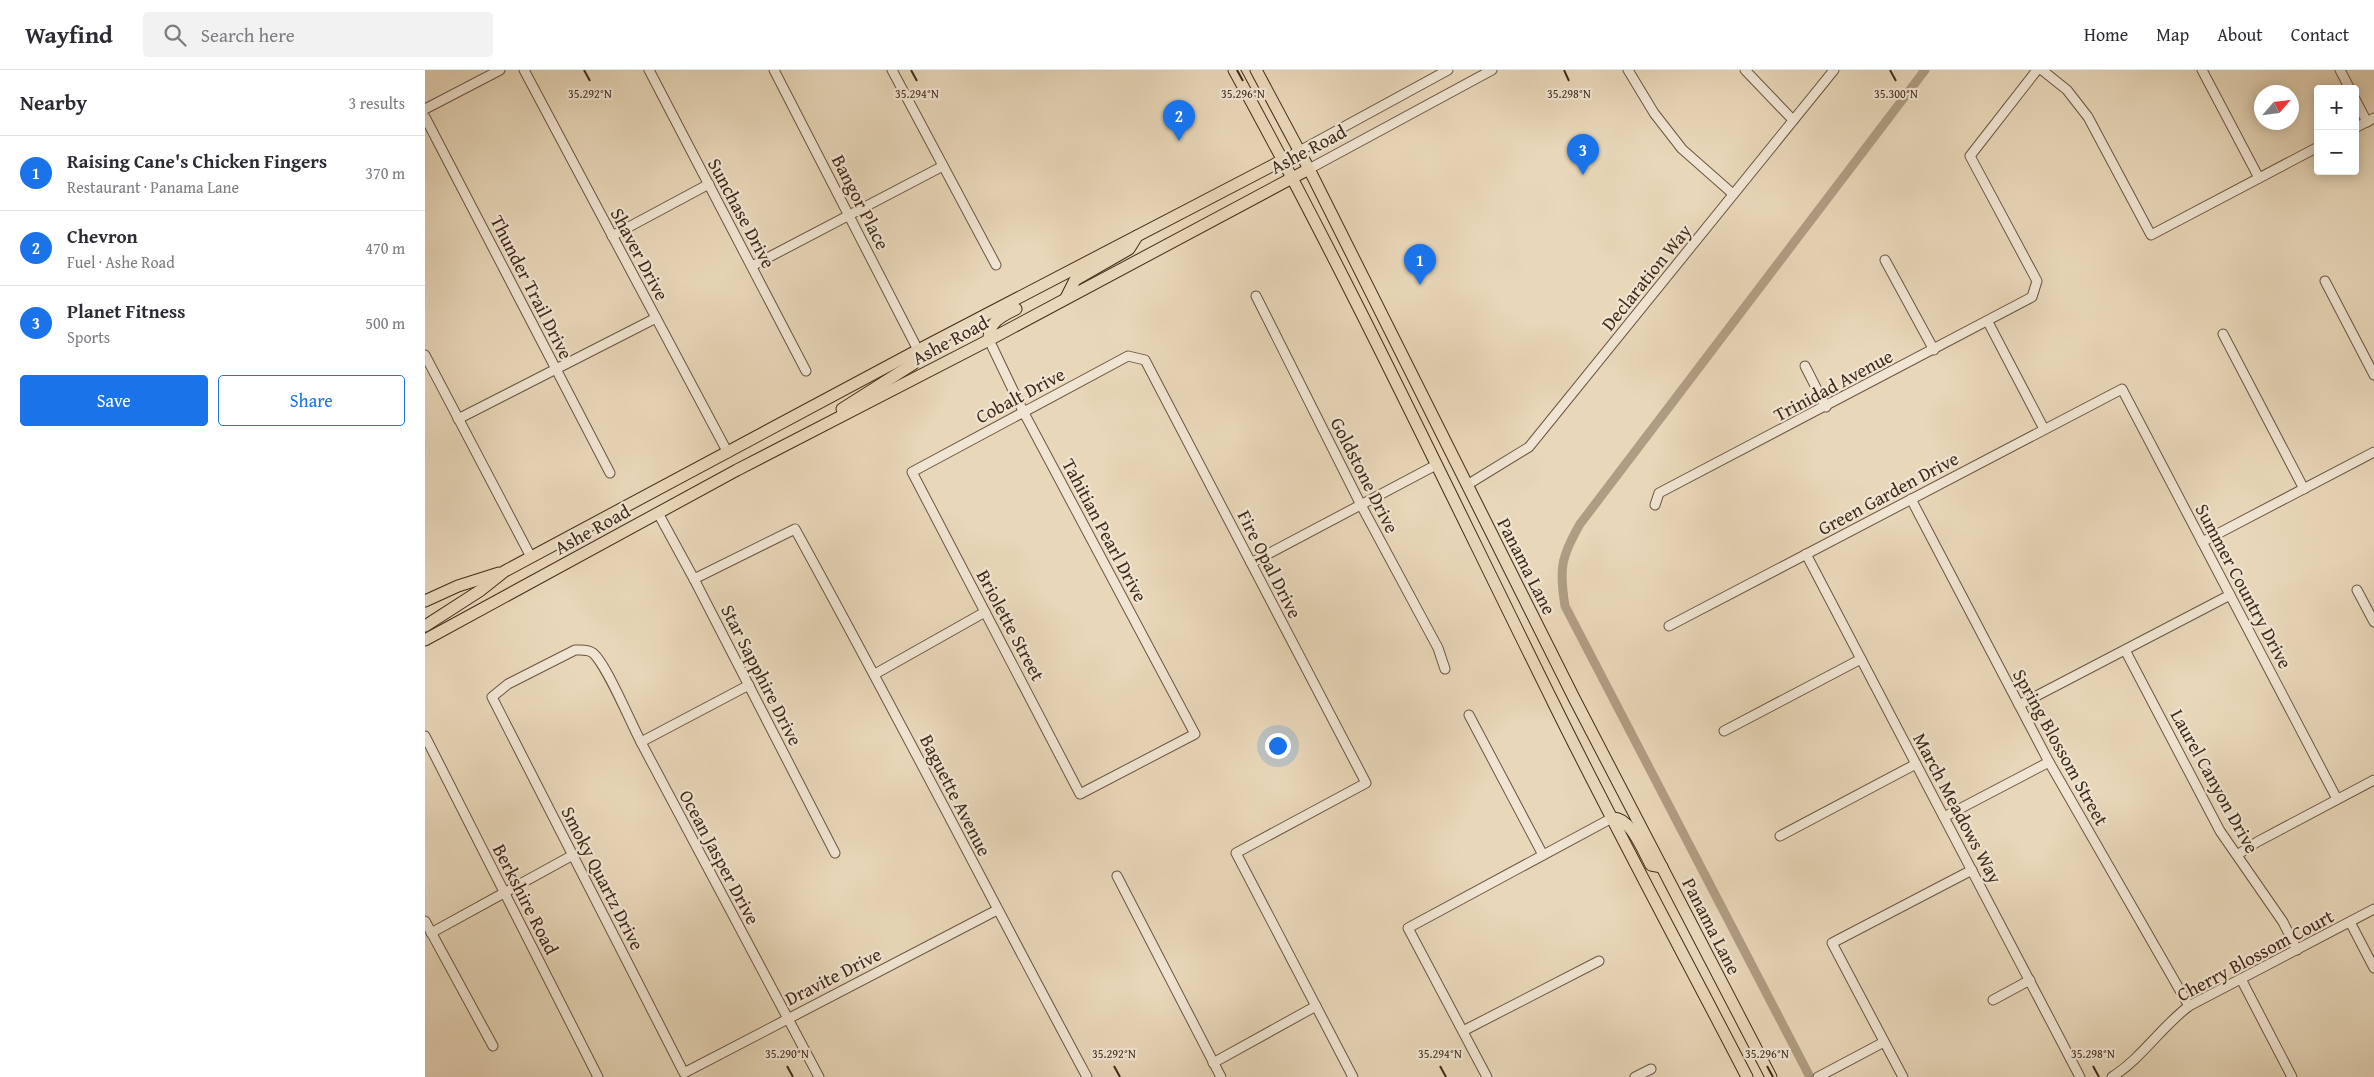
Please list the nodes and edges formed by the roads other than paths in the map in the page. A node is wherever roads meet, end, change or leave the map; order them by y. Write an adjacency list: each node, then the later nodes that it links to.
1 (499, 70): 19 (street)
2 (524, 70): 33 (street, Shaver Drive)
3 (649, 70): 30 (street, Sunchase Drive)
4 (774, 70): 32 (street, Bangor Place)
5 (892, 70): 26 (street)
6 (1234, 70): 25 (main road, Panama Lane)
7 (1256, 70): 24 (main road, Panama Lane)
8 (1447, 70): 24 (street, Ashe Road)
9 (1492, 70): 27 (street, Ashe Road)
10 (1745, 70): 21 (street)
11 (1833, 70): 21 (street, Declaration Way)
12 (2037, 70): 43 (street, Trinidad Avenue)
13 (2043, 70): 29 (street)
14 (2202, 70): 29 (street)
15 (2340, 70): 17 (street)
16 (1631, 71): 31 (street)
17 (2348, 85)
18 (2359, 105): 22 (street)
19 (425, 109)
20 (425, 116): 51 (street, Thunder Trail Drive)
21 (1793, 120): 31 (street, Declaration Way)
22 (2370, 120)
23 (2314, 149): 29 (street)
24 (1298, 150): 25 (street, Ashe Road); 27 (main road, Panama Lane)
25 (1283, 160): 28 (main road, Panama Lane); 34 (main road, Ashe Road)
26 (943, 166): 32 (street); 36 (street)
27 (1309, 169): 28 (main road, Ashe Road); 65 (main road, Panama Lane)
28 (1292, 178): 41 (main road, Ashe Road); 62 (main road, Panama Lane)
29 (2259, 178)
30 (709, 184): 33 (street); 37 (street, Sunchase Drive)
31 (1733, 194): 65 (street, Declaration Way)
32 (849, 215): 37 (street); 46 (street, Bangor Place)
33 (612, 236): 42 (street, Shaver Drive)
34 (1137, 236): 38 (main road, Ashe Road); 41 (main road)
35 (1885, 260): 47 (street)
36 (996, 265)
37 (752, 266): 52 (street, Sunchase Drive)
38 (1057, 279): 45 (main road); 46 (main road, Ashe Road)
39 (2325, 281): 53 (street)
40 (1256, 296): 68 (street, Goldstone Drive)
41 (1066, 298): 45 (main road, Ashe Road)
42 (656, 318): 51 (street); 61 (street, Shaver Drive)
43 (1988, 322): 47 (street, Trinidad Avenue); 59 (street)
44 (2223, 334): 66 (street)
45 (989, 340): 56 (street, Tahitian Pearl Drive); 58 (main road, Ashe Road)
46 (918, 350): 58 (main road); 61 (main road, Ashe Road)
47 (1934, 350): 55 (street, Trinidad Avenue)
48 (425, 355): 57 (street)
49 (1145, 360): 56 (street, Cobalt Drive); 74 (street, Fire Opal Drive)
50 (1805, 366): 55 (street)
51 (556, 369): 57 (street); 64 (street, Thunder Trail Drive)
52 (806, 371)
53 (2374, 375)
54 (2122, 389): 59 (street, Green Garden Drive); 71 (street, Summer Country Drive)
55 (1826, 406): 69 (street, Trinidad Avenue)
56 (1023, 411): 63 (street, Cobalt Drive); 99 (street, Tahitian Pearl Drive)
57 (458, 419): 73 (street)
58 (833, 420): 70 (main road, Ashe Road)
59 (2044, 429): 67 (street, Green Garden Drive)
60 (2374, 452): 66 (street)
61 (728, 453): 73 (main road, Ashe Road)
62 (1437, 465): 65 (main road); 68 (street); 102 (main road, Panama Lane)
63 (912, 472): 80 (street, Briolette Street)
64 (610, 473)
65 (1467, 486): 108 (main road, Panama Lane)
66 (2304, 489): 71 (street)
67 (1911, 499): 72 (street, Green Garden Drive); 91 (street, Spring Blossom Street)
68 (1361, 505): 74 (street); 88 (street, Goldstone Drive)
69 (1655, 505)
70 (658, 512): 76 (street, Star Sapphire Drive); 84 (main road, Ashe Road)
71 (2202, 542): 78 (street, Summer Country Drive)
72 (1806, 554): 83 (street, Green Garden Drive); 87 (street, March Meadows Way)
73 (531, 557): 75 (main road, Ashe Road)
74 (1251, 563): 123 (street, Fire Opal Drive)
75 (505, 571): 79 (main road); 82 (main road, Ashe Road)
76 (694, 579): 89 (street, Baguette Avenue); 90 (street, Star Sapphire Drive)
77 (2357, 590): 81 (street)
78 (2230, 595): 85 (street); 100 (street, Summer Country Drive)
79 (425, 601)
80 (985, 612): 89 (street); 99 (street, Briolette Street)
81 (2374, 622)
82 (425, 626)
83 (1669, 626)
84 (425, 640)
85 (2125, 650): 91 (street); 107 (street, Laurel Canyon Drive)
86 (593, 653): 95 (street, Ocean Jasper Drive); 105 (street, Smoky Quartz Drive)
87 (1861, 659): 93 (street); 97 (street, March Meadows Way)
88 (1445, 669)
89 (875, 674): 113 (street, Baguette Avenue)
90 (749, 686): 95 (street); 104 (street, Star Sapphire Drive)
91 (2019, 705): 96 (street, Spring Blossom Street)
92 (1469, 715): 106 (street)
93 (1724, 731)
94 (425, 736): 111 (street, Berkshire Road)
95 (641, 742): 125 (street, Ocean Jasper Drive)
96 (2049, 762): 101 (street); 124 (street, Spring Blossom Street)
97 (1916, 764): 101 (street, March Meadows Way); 103 (street)
98 (2374, 780): 100 (street)
99 (1080, 794)
100 (2337, 800): 107 (street)
101 (1944, 817): 109 (street, March Meadows Way)
102 (1613, 818): 106 (street); 108 (main road); 140 (main road, Panama Lane)
103 (1779, 836)
104 (835, 853)
105 (573, 855): 111 (street); 131 (street, Smoky Quartz Drive)
106 (1543, 855): 126 (street)
107 (2237, 856): 117 (street, Laurel Canyon Drive)
108 (1662, 867): 141 (main road, Panama Lane)
109 (1972, 870): 121 (street, March Meadows Way); 127 (street)
110 (1117, 876): 129 (street)
111 (505, 892): 116 (street); 133 (street, Berkshire Road)
112 (2374, 909): 115 (street, Cherry Blossom Court)
113 (997, 910): 125 (street, Dravite Drive); 135 (street, Baguette Avenue)
114 (425, 921): 116 (street)
115 (2350, 922): 117 (street, Cherry Blossom Court); 119 (street)
116 (431, 933): 128 (street)
117 (2297, 950): 120 (street, Cherry Blossom Court)
118 (1599, 961): 126 (street)
119 (2374, 968)
120 (2241, 979): 124 (street, Cherry Blossom Court); 145 (street)
121 (2030, 980): 122 (street); 143 (street, March Meadows Way)
122 (1993, 1000)
123 (1316, 1006): 129 (street); 137 (street)
124 (2189, 1006): 144 (street, Cherry Blossom Court)
125 (788, 1018): 131 (street, Dravite Drive); 134 (street, Ocean Jasper Drive)
126 (1463, 1031): 138 (street)
127 (1884, 1042): 132 (street); 142 (street)
128 (493, 1046)
129 (1213, 1062): 136 (street)
130 (1651, 1069): 139 (street)
131 (684, 1073)
132 (1822, 1075)
133 (598, 1077)
134 (819, 1077)
135 (1087, 1077)
136 (1221, 1077)
137 (1353, 1077)
138 (1487, 1077)
139 (1635, 1077)
140 (1747, 1077)
141 (1771, 1077)
142 (1903, 1077)
143 (2080, 1077)
144 (2112, 1077)
145 (2293, 1077)

